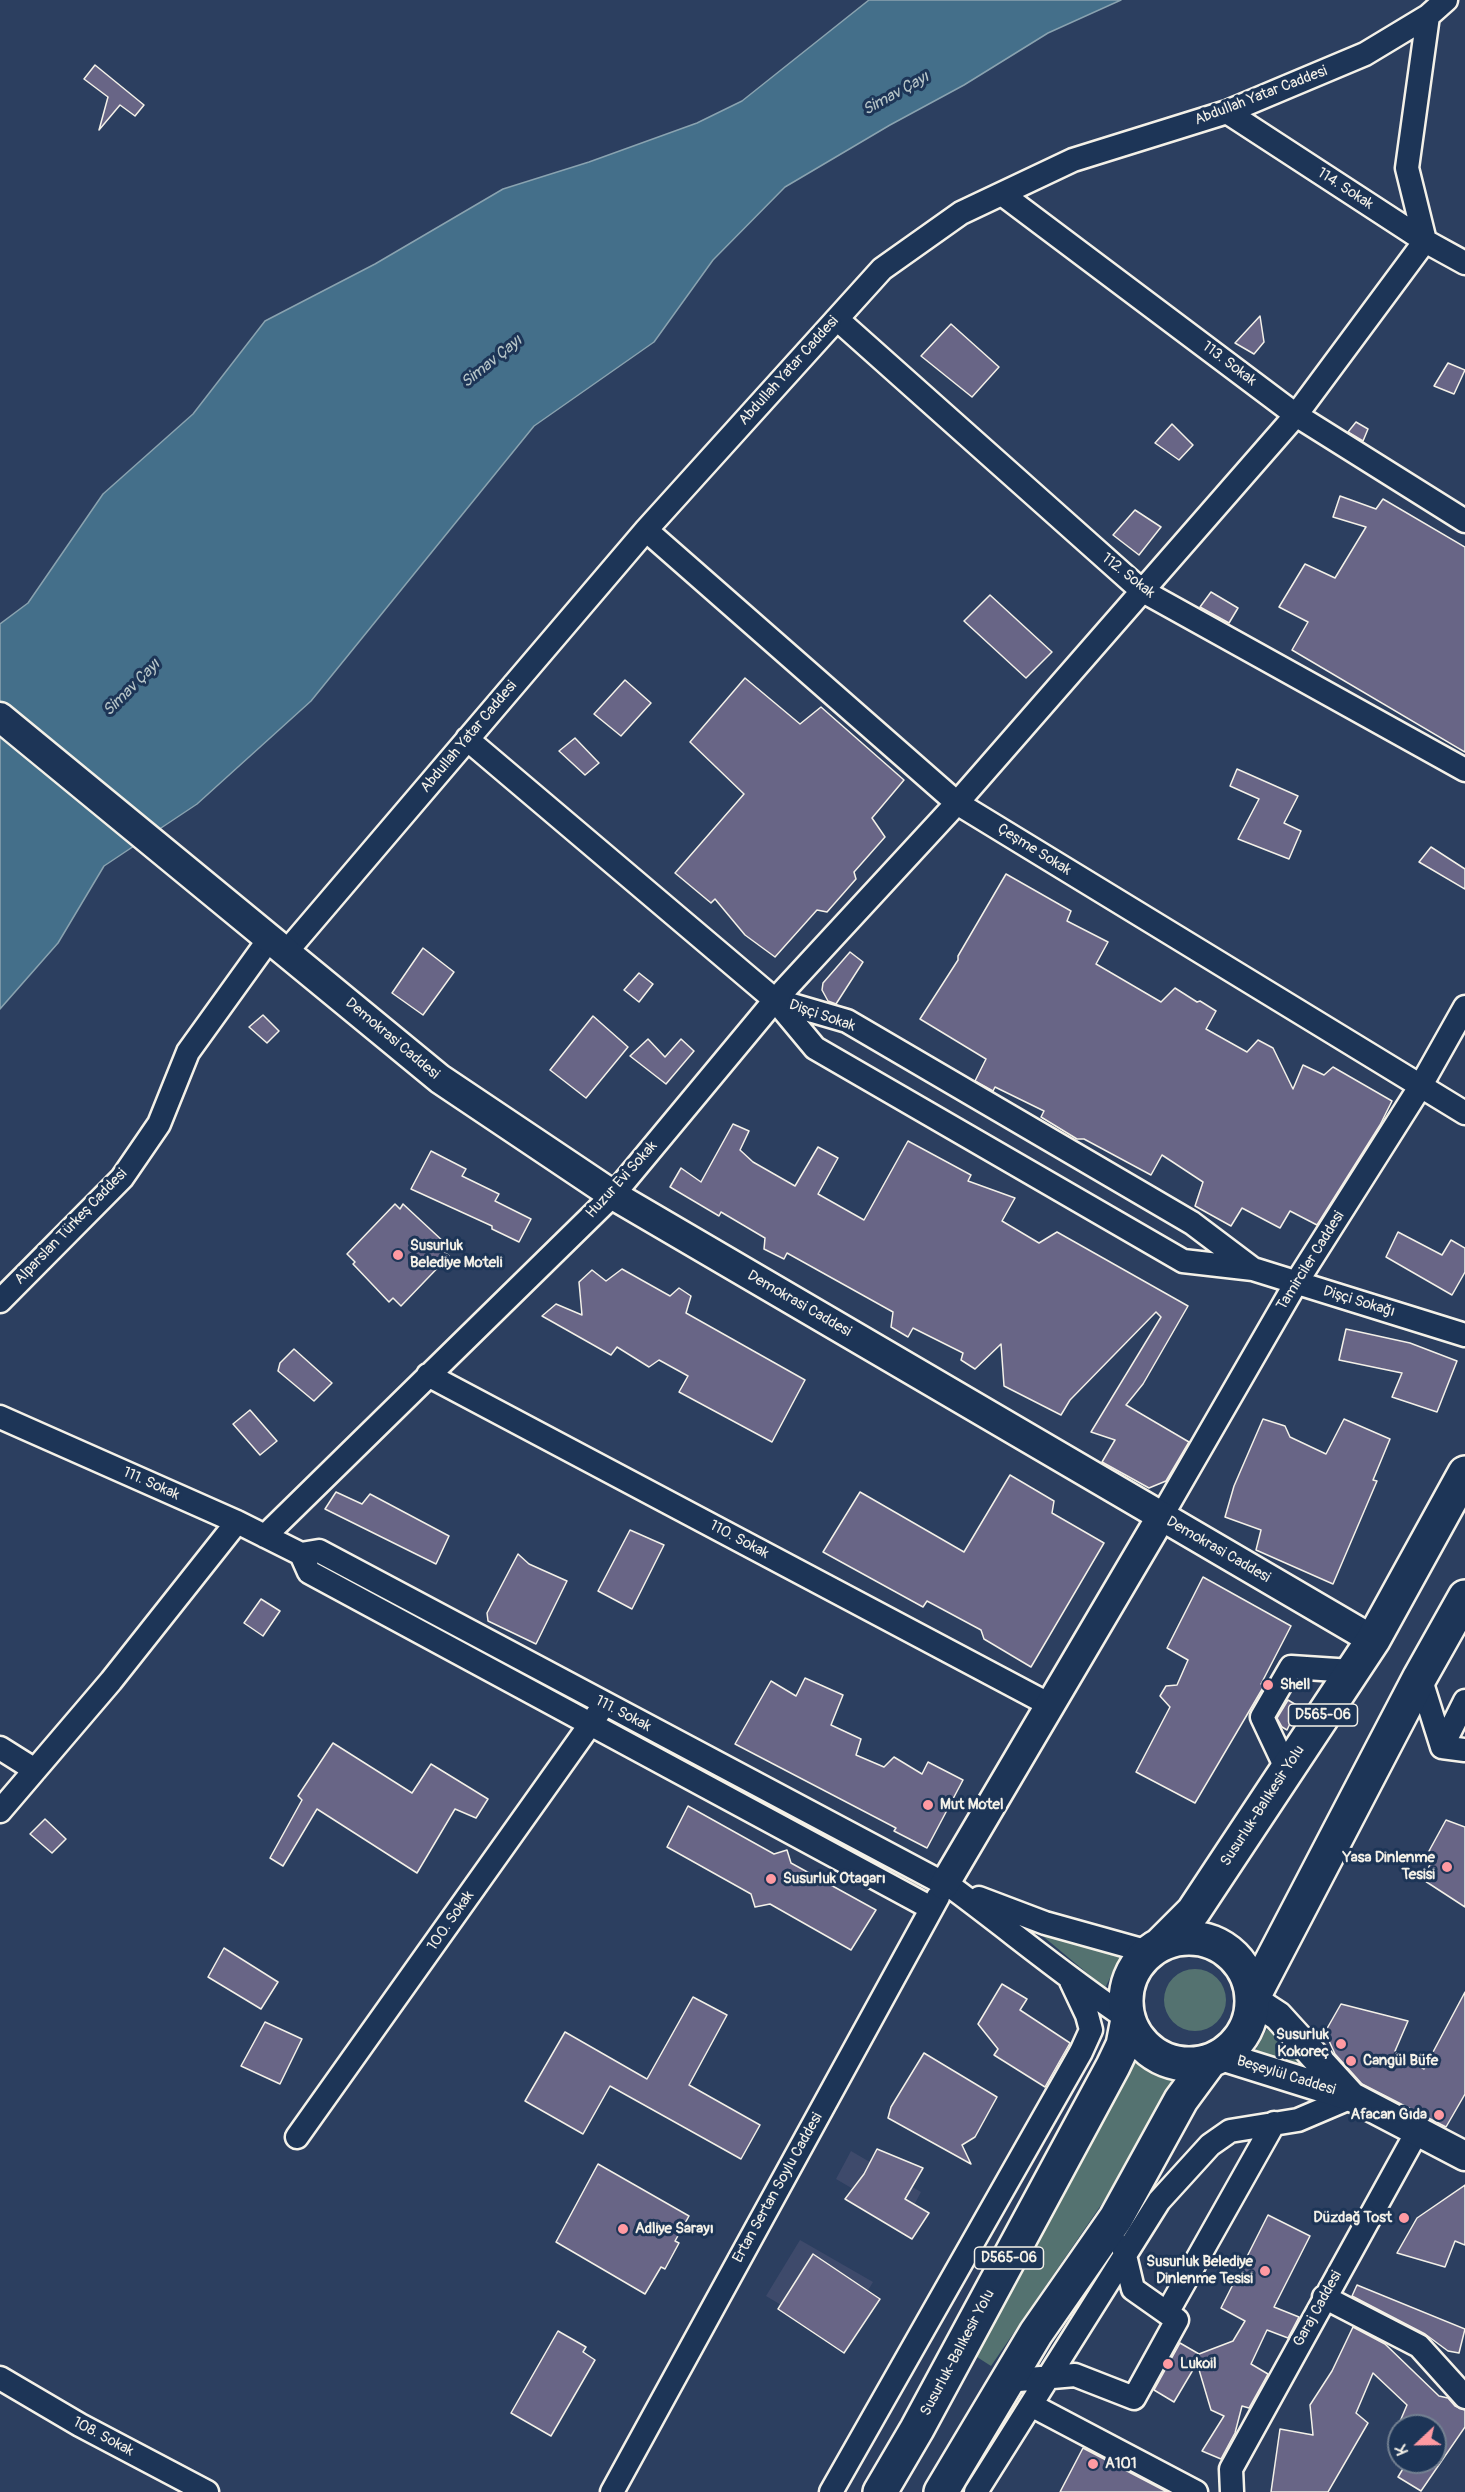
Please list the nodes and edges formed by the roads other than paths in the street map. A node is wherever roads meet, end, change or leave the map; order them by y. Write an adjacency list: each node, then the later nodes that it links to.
1 (1446, 0): 2 (street, Abdullah Yatar Caddesi)
2 (1428, 16): 3 (street, Abdullah Yatar Caddesi); 5 (street)
3 (1227, 112): 4 (street, Abdullah Yatar Caddesi); 5 (street, 114. Sokak)
4 (1002, 194): 7 (street, Abdullah Yatar Caddesi); 8 (street, 113. Sokak)
5 (1425, 241): 6 (street, 114. Sokak); 8 (street, Huzur Evi Sokak)
6 (1465, 263)
7 (837, 319): 10 (street, Abdullah Yatar Caddesi); 11 (street, 112. Sokak)
8 (1296, 415): 9 (street, 113. Sokak); 11 (street, Huzur Evi Sokak)
9 (1465, 521)
10 (646, 530): 13 (street, Abdullah Yatar Caddesi); 15 (street, Çeşme Sokak)
11 (1141, 590): 14 (street, 112. Sokak); 15 (street, Huzur Evi Sokak)
12 (0, 717): 16 (main road, Demokrasi Caddesi)
13 (467, 739): 16 (street, Abdullah Yatar Caddesi); 17 (street)
14 (1465, 770)
15 (957, 803): 17 (street, Huzur Evi Sokak); 19 (street, Çeşme Sokak)
16 (270, 938): 21 (main road, Demokrasi Caddesi); 24 (street, Alparslan Türkeş Caddesi)
17 (775, 1000): 21 (street, Huzur Evi Sokak); 22 (street, Dişçi Sokak); 22 (street, Dişçi Sokak)
18 (1465, 1006): 19 (street, Tamirciler Caddesi)
19 (1420, 1087): 20 (street, Çeşme Sokak); 23 (street, Tamirciler Caddesi)
20 (1465, 1113)
21 (613, 1195): 26 (street, Huzur Evi Sokak); 29 (main road, Demokrasi Caddesi)
22 (1253, 1269): 23 (street, Dişçi Sokağı)
23 (1296, 1283): 25 (street, Dişçi Sokağı); 29 (street, Tamirciler Caddesi)
24 (0, 1301)
25 (1465, 1335)
26 (428, 1375): 31 (street, Huzur Evi Sokak); 39 (street, 110. Sokak)
27 (0, 1417): 30 (street, 111. Sokak)
28 (1465, 1473): 34 (highway, Susurluk-Balıkesir Yolu / D565-06)
29 (1161, 1517): 34 (main road, Demokrasi Caddesi); 39 (main road)
30 (237, 1522): 31 (street, 111. Sokak); 44 (street)
31 (265, 1536): 32 (street, 111. Sokak)
32 (301, 1554): 38 (street, 111. Sokak); 40 (street, 111. Sokak)
33 (1465, 1597): 36 (highway)
34 (1373, 1640): 35 (highway, Susurluk-Balıkesir Yolu / D565-06)
35 (1352, 1671): 45 (highway, Susurluk-Balıkesir Yolu / D565-06); 45 (street)
36 (1420, 1677): 41 (street); 50 (highway)
37 (1465, 1701): 41 (street)
38 (605, 1704): 40 (street, 100. Sokak); 47 (street, 111. Sokak)
39 (1050, 1706): 47 (main road)
40 (591, 1724): 47 (street, 111. Sokak); 56 (street, 100. Sokak)
41 (1442, 1747): 43 (street)
42 (0, 1748): 44 (street)
43 (1465, 1750)
44 (35, 1770): 46 (street)
45 (1287, 1770): 48 (highway, Susurluk-Balıkesir Yolu / D565-06)
46 (0, 1811)
47 (943, 1894): 48 (street); 49 (street); 68 (street, Ertan Sertan Soylu Caddesi)
48 (1155, 1948): 50 (highway); 51 (highway, Susurluk-Balıkesir Yolu / D565-06)
49 (1070, 1980): 51 (street); 69 (street)
50 (1252, 2000): 52 (highway); 53 (main road, Beşeylül Caddesi)
51 (1128, 2019): 52 (highway, Susurluk-Balıkesir Yolu / D565-06); 70 (highway, Susurluk-Balıkesir Yolu / D565-06)
52 (1215, 2059): 53 (main road, Beşeylül Caddesi); 58 (highway)
53 (1352, 2097): 54 (street); 55 (main road, Beşeylül Caddesi)
54 (1274, 2123): 59 (street); 61 (street)
55 (1418, 2130): 57 (main road, Beşeylül Caddesi); 60 (street, Garaj Caddesi)
56 (297, 2137)
57 (1462, 2147)
58 (1116, 2218): 59 (street); 64 (highway)
59 (1125, 2255): 61 (street); 62 (street)
60 (1324, 2298): 65 (street); 74 (street, Garaj Caddesi)
61 (1167, 2313): 62 (street)
62 (1048, 2377): 64 (street); 66 (street)
63 (0, 2378): 67 (street, 108. Sokak)
64 (1007, 2381): 71 (highway)
65 (1465, 2397)
66 (1031, 2405): 72 (street); 73 (street)
67 (207, 2492)
68 (612, 2492)
69 (831, 2492)
70 (880, 2492)
71 (941, 2492)
72 (976, 2492)
73 (1197, 2492)
74 (1232, 2492)

